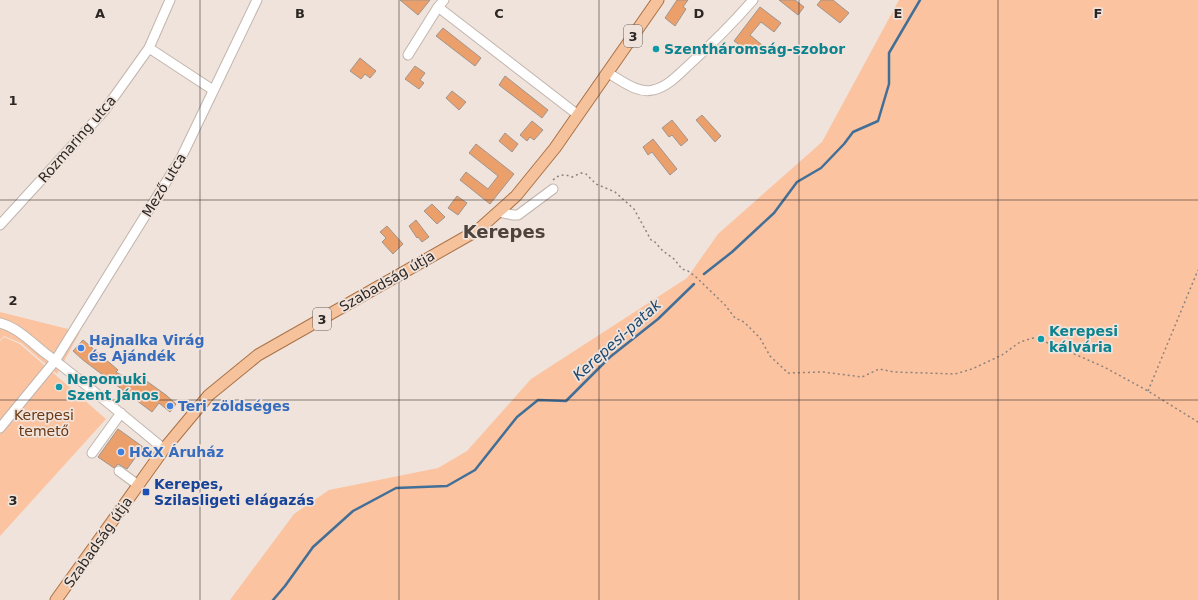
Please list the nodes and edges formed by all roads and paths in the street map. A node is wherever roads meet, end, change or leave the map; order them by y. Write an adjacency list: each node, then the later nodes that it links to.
1 (170, 0): 6 (street, Rozmaring utca)
2 (256, 0): 9 (street, Mező utca)
3 (658, 0): 8 (main road, Szabadság útja / 3)
4 (753, 0): 8 (street)
5 (441, 3): 7 (street); 10 (street)
6 (149, 48): 9 (street); 13 (street, Rozmaring utca)
7 (408, 55)
8 (608, 73): 10 (main road, Szabadság útja / 3)
9 (213, 90): 16 (street, Mező utca)
10 (578, 115): 12 (main road, Szabadság útja / 3)
11 (553, 189): 12 (street); 17 (path)
12 (499, 212): 21 (main road, Szabadság útja / 3)
13 (0, 225)
14 (1198, 270): 17 (path)
15 (0, 324): 16 (street)
16 (56, 361): 18 (street); 20 (street, Mező utca)
17 (1148, 391): 19 (path)
18 (120, 414): 21 (street); 22 (street)
19 (1198, 422)
20 (0, 428)
21 (164, 449): 24 (main road, Szabadság útja / 3)
22 (92, 453)
23 (119, 471): 24 (street)
24 (138, 485): 25 (main road, Szabadság útja / 3)
25 (56, 600)

